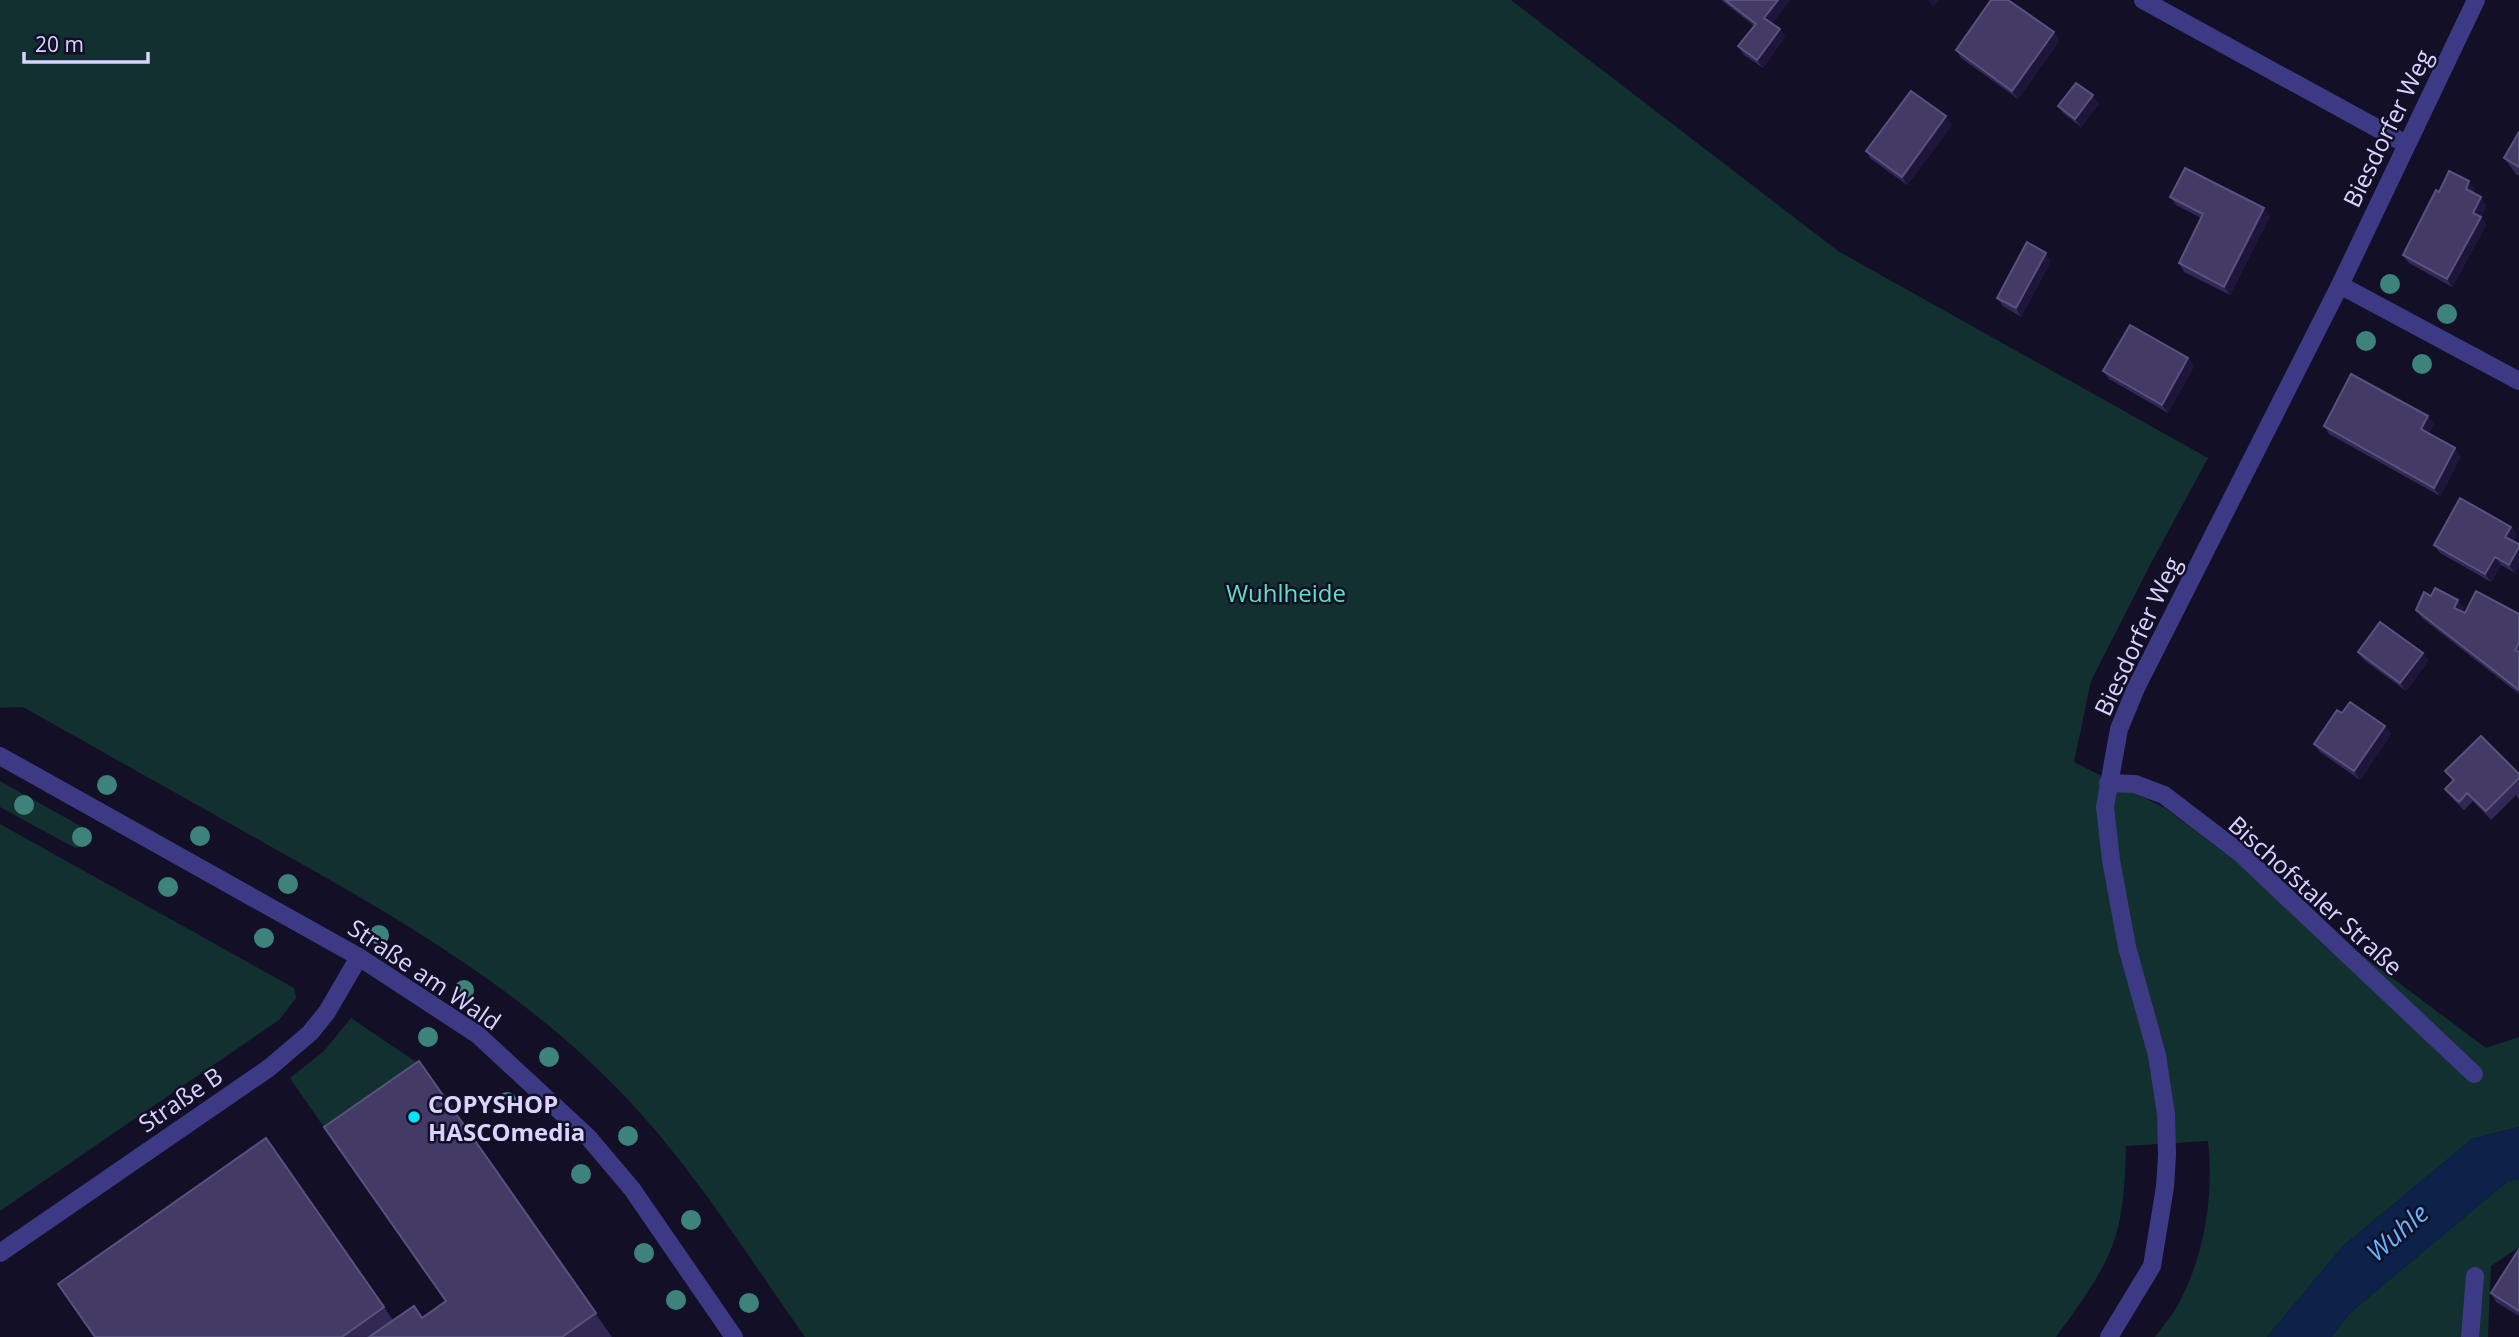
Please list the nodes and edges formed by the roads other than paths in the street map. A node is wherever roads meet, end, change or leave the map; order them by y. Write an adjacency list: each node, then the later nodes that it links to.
1 (2143, 0): 3 (street)
2 (2476, 0): 3 (street, Biesdorfer Weg)
3 (2406, 145): 4 (street, Biesdorfer Weg)
4 (2340, 285): 5 (street); 7 (street, Biesdorfer Weg)
5 (2519, 381)
6 (0, 756): 8 (street, Straße am Wald)
7 (2108, 783): 9 (street, Bischofstaler Straße); 13 (street, Biesdorfer Weg)
8 (359, 957): 10 (street, Straße B); 12 (street, Straße am Wald)
9 (2474, 1074)
10 (0, 1253)
11 (2475, 1276): 14 (street)
12 (734, 1337)
13 (2109, 1337)
14 (2470, 1337)

